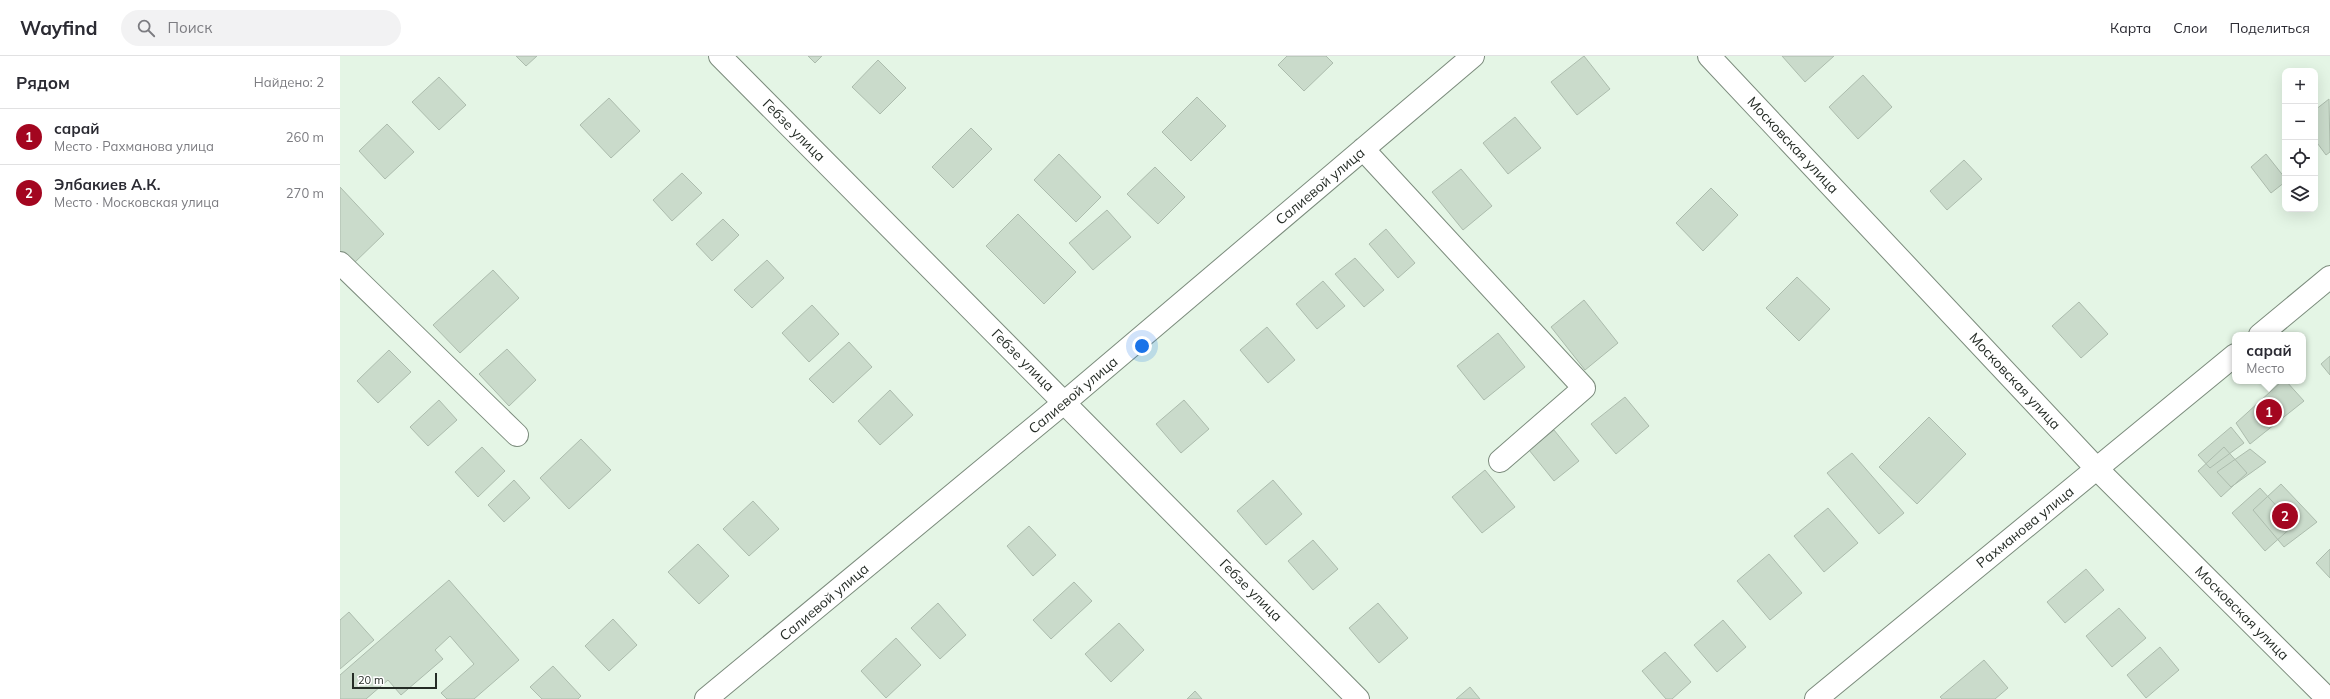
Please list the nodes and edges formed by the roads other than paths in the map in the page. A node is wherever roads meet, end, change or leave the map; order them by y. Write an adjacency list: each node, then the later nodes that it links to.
1 (720, 56): 9 (street, Гебзе улица)
2 (1473, 56): 4 (street, Салиевой улица)
3 (1709, 56): 12 (street, Московская улица)
4 (1363, 149): 9 (street, Салиевой улица); 11 (street)
5 (340, 263): 10 (street)
6 (2330, 277): 7 (street)
7 (2264, 332)
8 (2232, 357): 12 (street, Рахманова улица)
9 (1065, 402): 14 (street, Салиевой улица); 15 (street, Гебзе улица)
10 (517, 436)
11 (1500, 461)
12 (2097, 469): 13 (street, Рахманова улица); 16 (street, Московская улица)
13 (1821, 697)
14 (706, 699)
15 (1358, 699)
16 (2328, 699)

